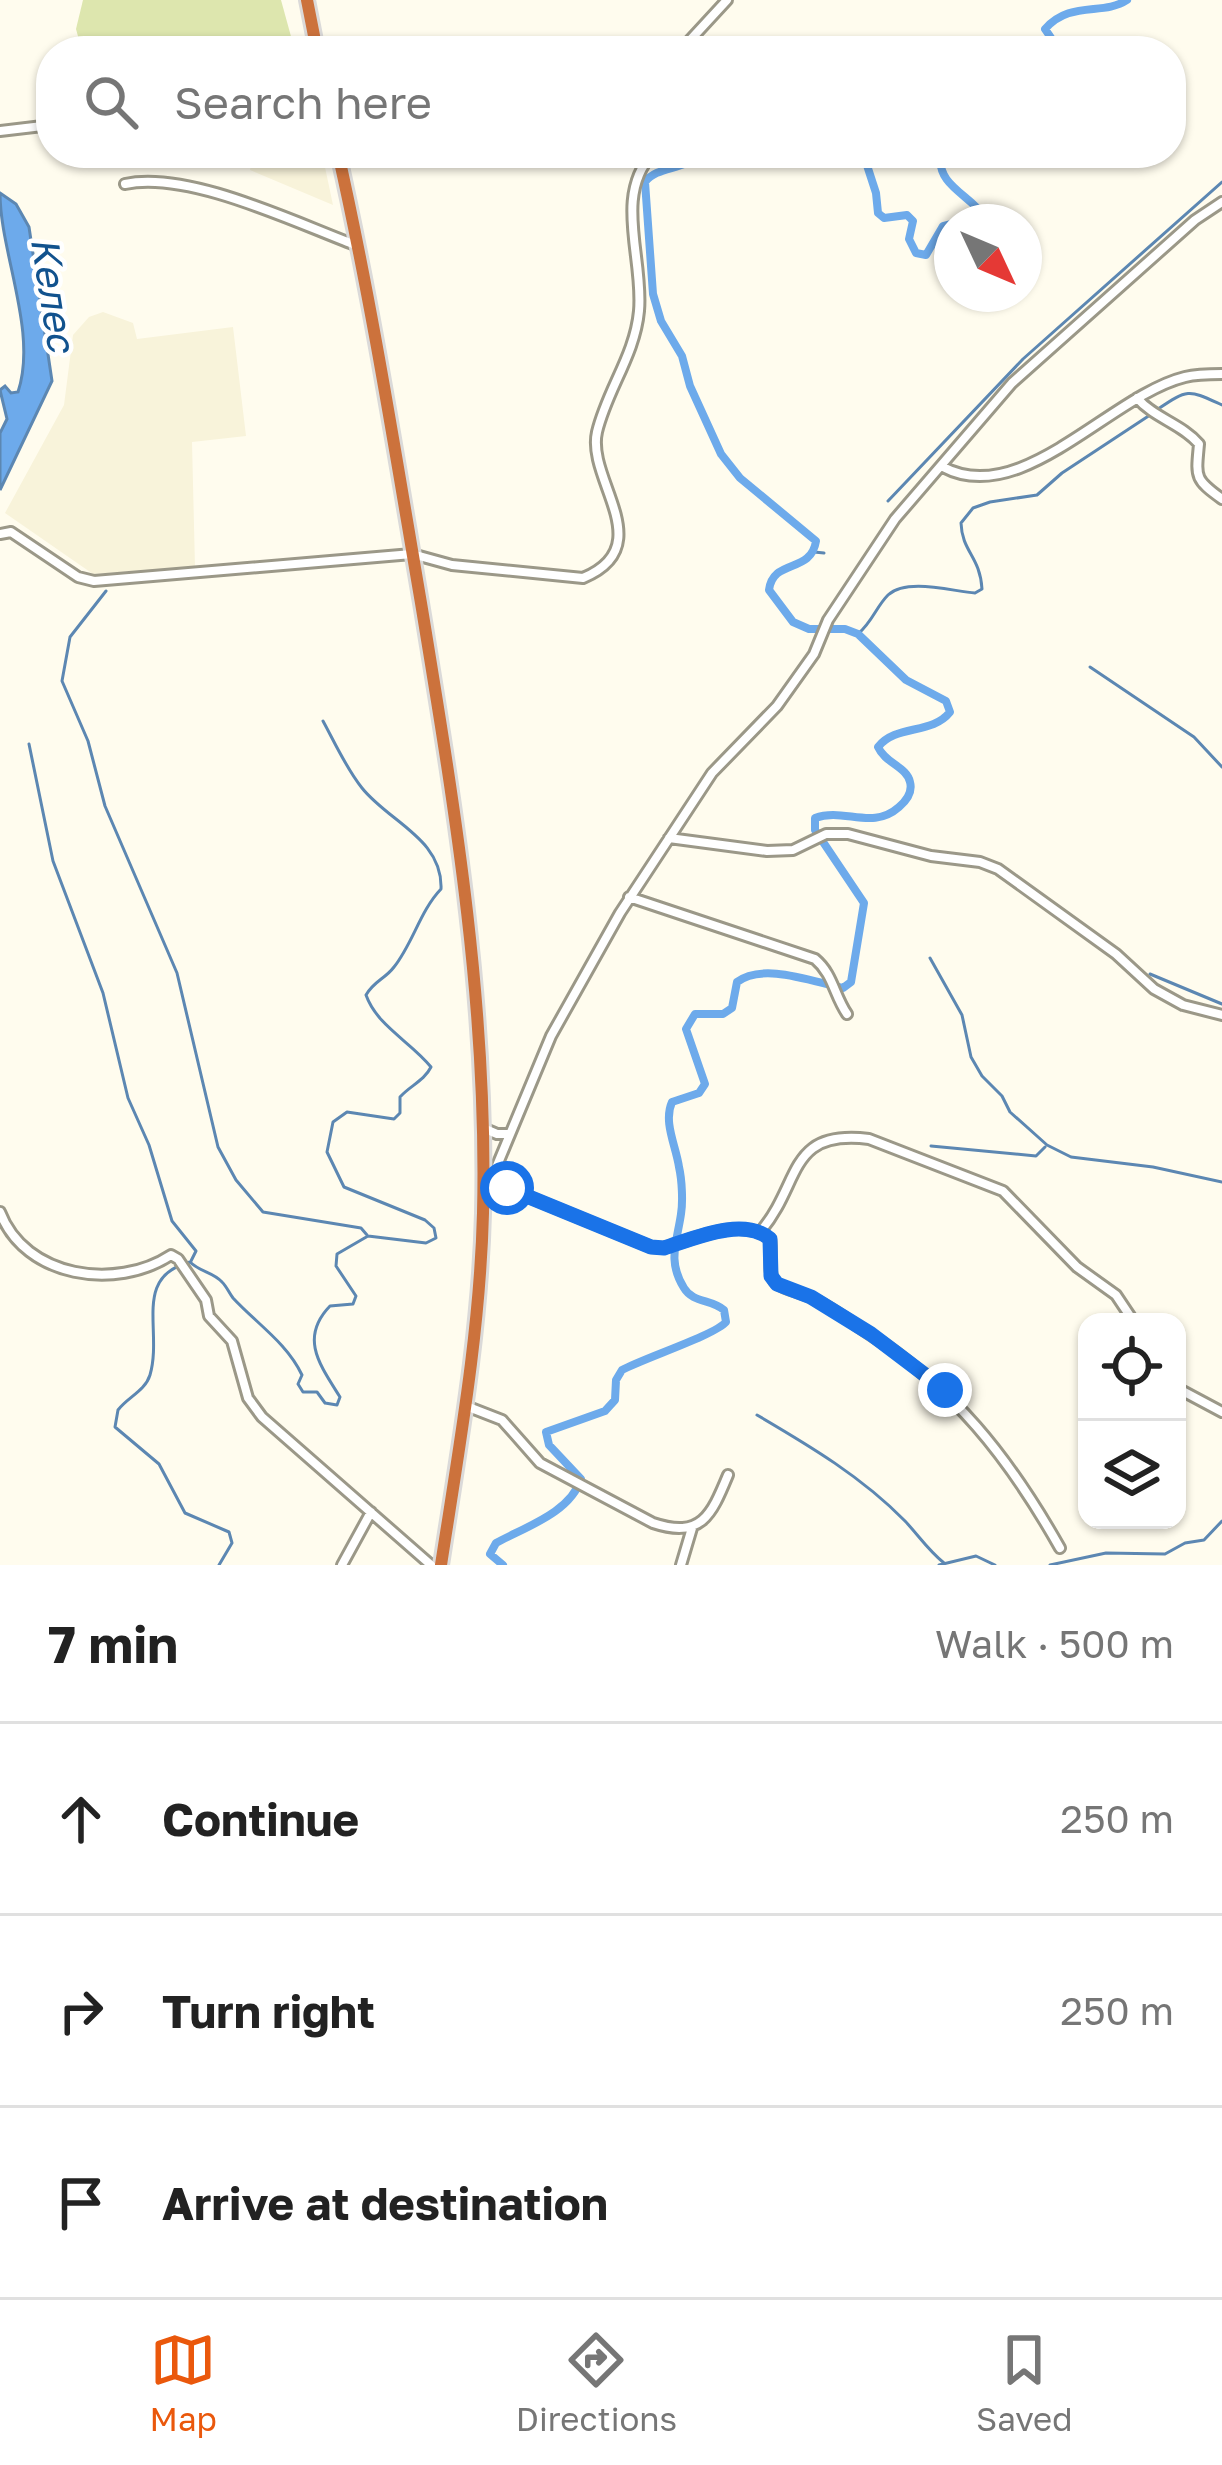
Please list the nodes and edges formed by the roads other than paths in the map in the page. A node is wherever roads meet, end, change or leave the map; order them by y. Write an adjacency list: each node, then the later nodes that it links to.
1 (307, 0): 3 (highway)
2 (728, 0): 4 (street)
3 (314, 36)
4 (694, 36)
5 (36, 126): 6 (street)
6 (0, 131)
7 (341, 168): 11 (highway)
8 (643, 168): 17 (street)
9 (124, 184): 11 (street)
10 (1220, 206): 14 (street)
11 (359, 247): 17 (highway)
12 (1222, 374): 13 (street)
13 (1137, 398): 14 (street); 15 (street)
14 (943, 467): 18 (street)
15 (1222, 499)
16 (0, 534): 17 (street)
17 (412, 554): 22 (highway)
18 (668, 838): 19 (street); 21 (street)
19 (629, 897): 20 (street); 23 (street)
20 (847, 1014)
21 (1222, 1016)
22 (483, 1128): 23 (street); 24 (highway)
23 (510, 1134): 24 (street)
24 (483, 1185): 26 (street); 29 (highway)
25 (0, 1212): 32 (street)
26 (761, 1231): 27 (street); 34 (street)
27 (1128, 1313)
28 (1186, 1393): 30 (street)
29 (466, 1406): 33 (street); 37 (highway)
30 (1222, 1412)
31 (728, 1475): 33 (street)
32 (371, 1512): 35 (street); 36 (street)
33 (692, 1528): 38 (street)
34 (1060, 1548)
35 (342, 1565)
36 (431, 1565)
37 (441, 1565)
38 (681, 1565)

